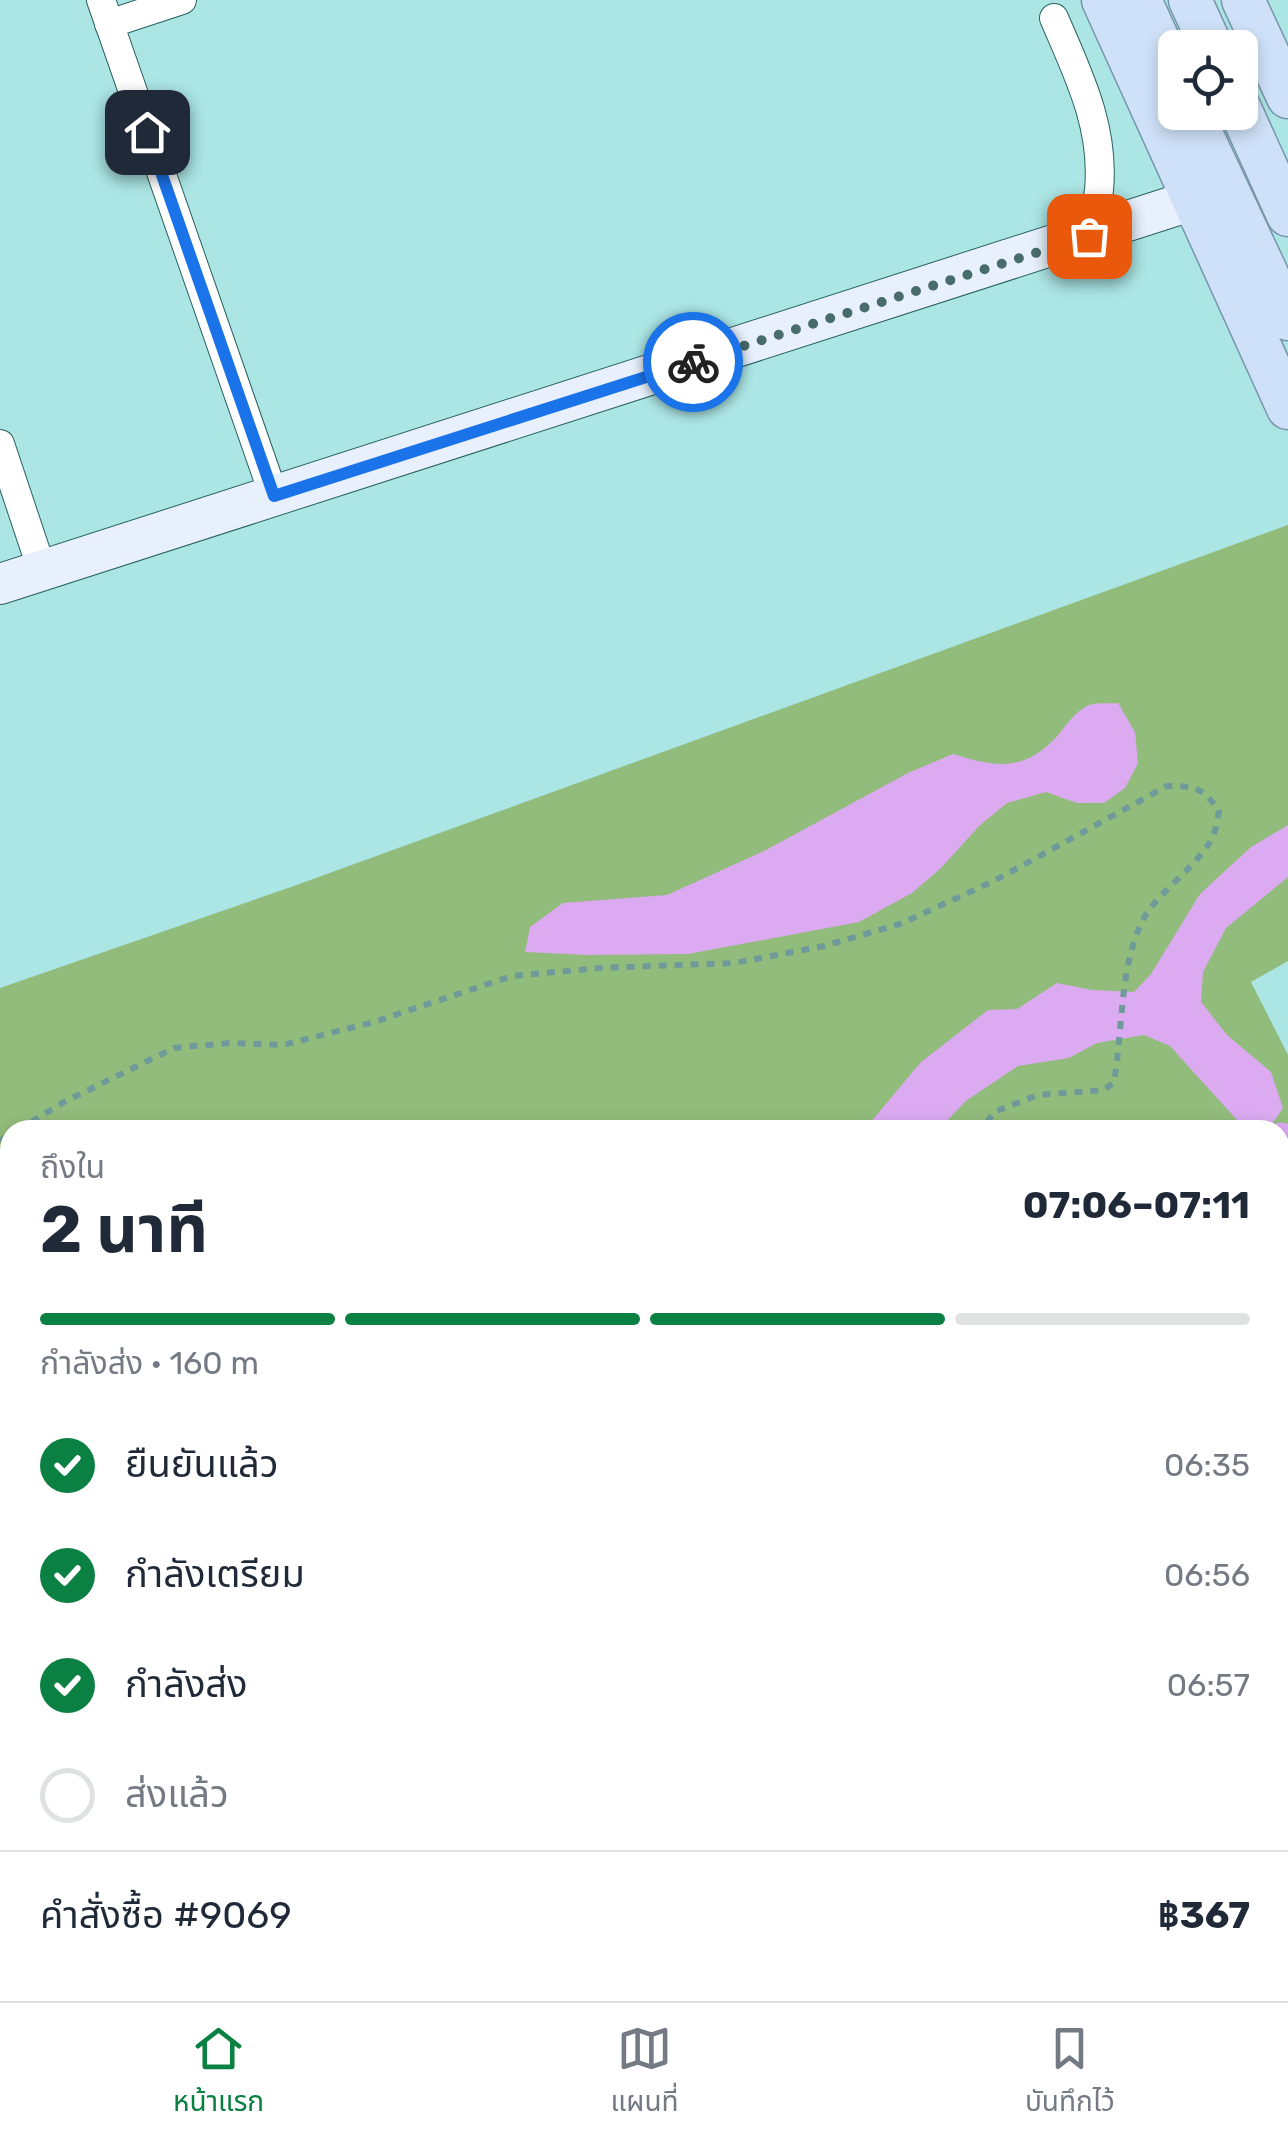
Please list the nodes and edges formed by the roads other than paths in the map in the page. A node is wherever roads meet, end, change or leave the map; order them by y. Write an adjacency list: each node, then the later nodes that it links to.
1 (182, 0): 6 (street)
2 (1103, 0): 13 (main road)
3 (1140, 0): 9 (main road)
4 (1190, 0): 8 (main road)
5 (1243, 0): 10 (main road)
6 (105, 12): 19 (street)
7 (1054, 18): 15 (street)
8 (1204, 30)
9 (1158, 40)
10 (1288, 97)
11 (1199, 130): 16 (main road)
12 (1250, 130): 14 (main road)
13 (1193, 200): 15 (street); 17 (main road)
14 (1288, 215)
15 (1089, 236): 19 (street)
16 (1288, 319)
17 (1288, 408)
18 (0, 444): 20 (street)
19 (274, 496): 20 (street)
20 (42, 570): 21 (street)
21 (0, 584)

